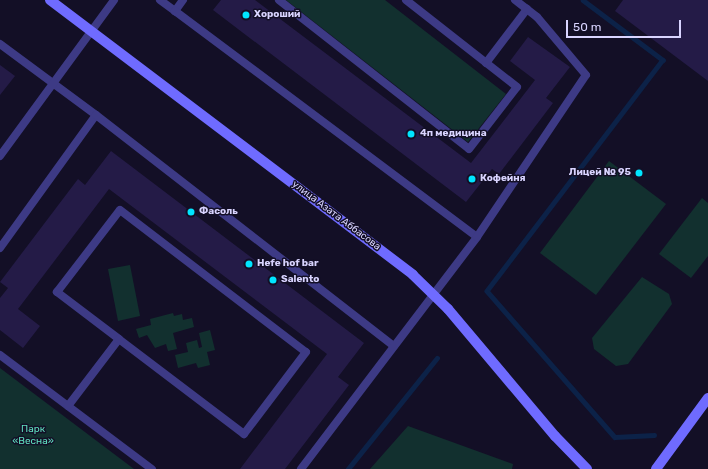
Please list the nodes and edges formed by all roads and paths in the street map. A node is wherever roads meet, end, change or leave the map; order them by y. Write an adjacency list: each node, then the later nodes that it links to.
1 (50, 0): 10 (street, улица Азата Аббасова)
2 (114, 0): 10 (lane)
3 (160, 0): 9 (lane)
4 (183, 0): 9 (lane)
5 (279, 0): 12 (lane)
6 (406, 0): 12 (lane)
7 (517, 1): 8 (lane)
8 (527, 10): 12 (lane); 16 (lane)
9 (175, 11): 16 (lane)
10 (91, 30): 13 (lane); 18 (street, улица Азата Аббасова)
11 (0, 44): 13 (lane)
12 (486, 63)
13 (53, 83): 14 (lane); 15 (lane)
14 (96, 115): 17 (lane); 20 (lane)
15 (0, 156)
16 (477, 236): 18 (lane)
17 (0, 248)
18 (433, 293): 20 (lane); 26 (street, улица Азата Аббасова)
19 (119, 339): 19 (lane); 23 (lane)
20 (394, 346): 25 (lane)
21 (0, 356): 23 (lane)
22 (708, 398): 27 (street)
23 (68, 406): 24 (lane)
24 (152, 469)
25 (301, 469)
26 (587, 469)
27 (656, 469)

